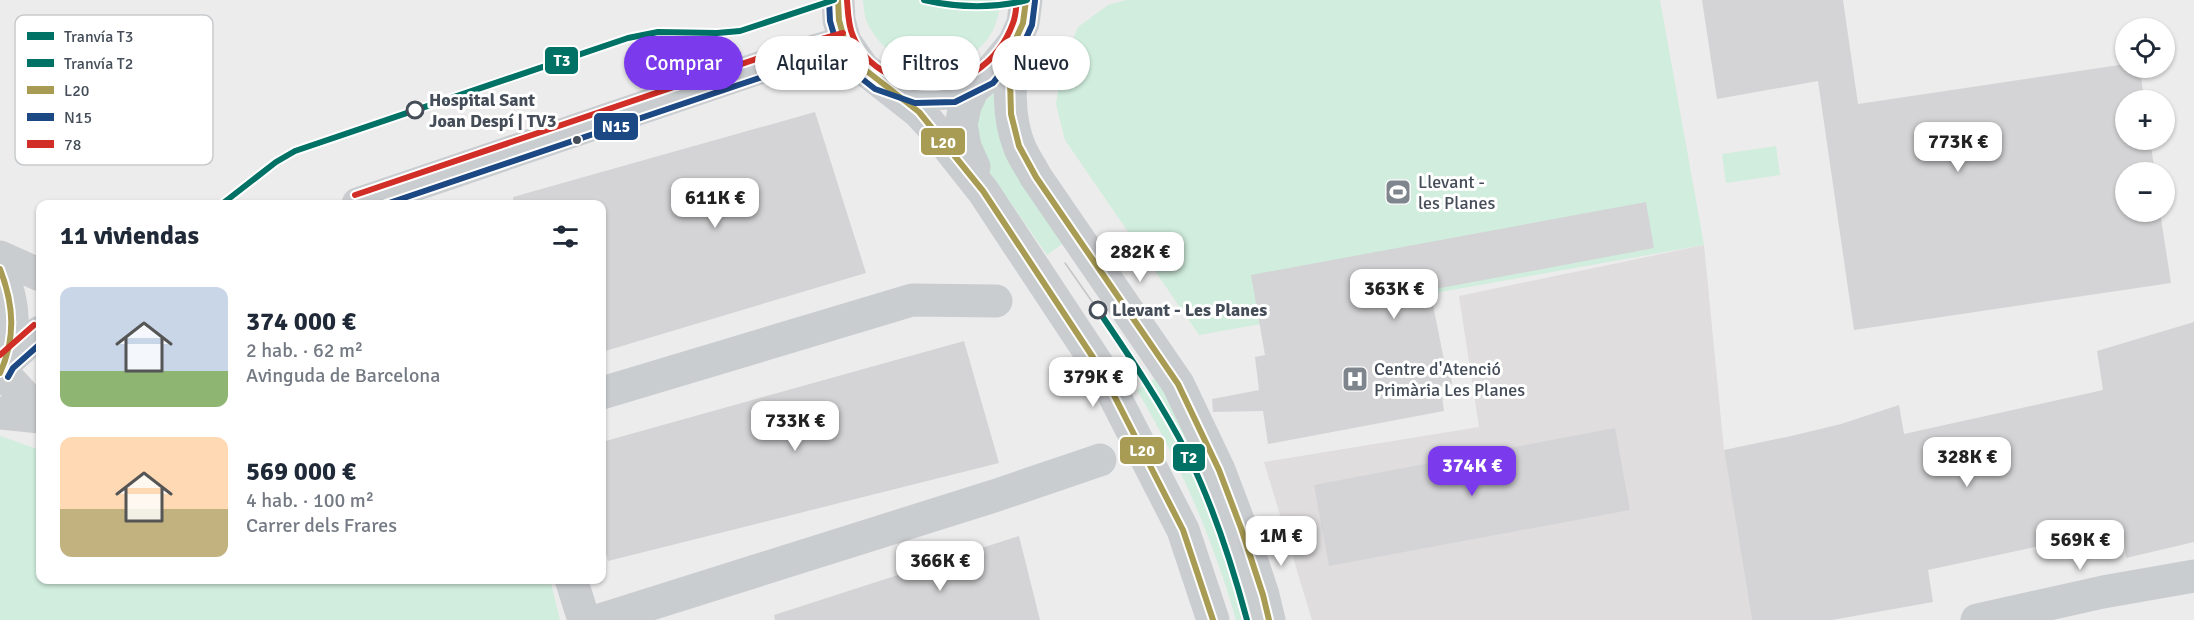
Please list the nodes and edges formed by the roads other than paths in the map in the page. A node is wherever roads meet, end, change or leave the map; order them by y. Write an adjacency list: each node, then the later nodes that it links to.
1 (838, 0): 3 (street)
2 (1026, 0): 4 (street)
3 (843, 36)
4 (1017, 36)
5 (755, 70): 12 (street)
6 (992, 70): 8 (street)
7 (869, 73): 9 (street)
8 (987, 76): 9 (street); 11 (street)
9 (879, 81): 11 (street)
10 (1010, 90): 29 (street)
11 (983, 191): 28 (street)
12 (370, 200)
13 (0, 257): 15 (street)
14 (0, 269): 18 (street)
15 (36, 273)
16 (996, 301): 19 (street)
17 (36, 336): 18 (street)
18 (2, 369): 20 (street)
19 (606, 392)
20 (36, 410)
21 (0, 413): 22 (street)
22 (36, 415)
23 (1100, 460): 27 (street)
24 (2194, 576): 30 (street)
25 (573, 584): 26 (street)
26 (584, 620)
27 (600, 620)
28 (1213, 620)
29 (1269, 620)
30 (1977, 620)

